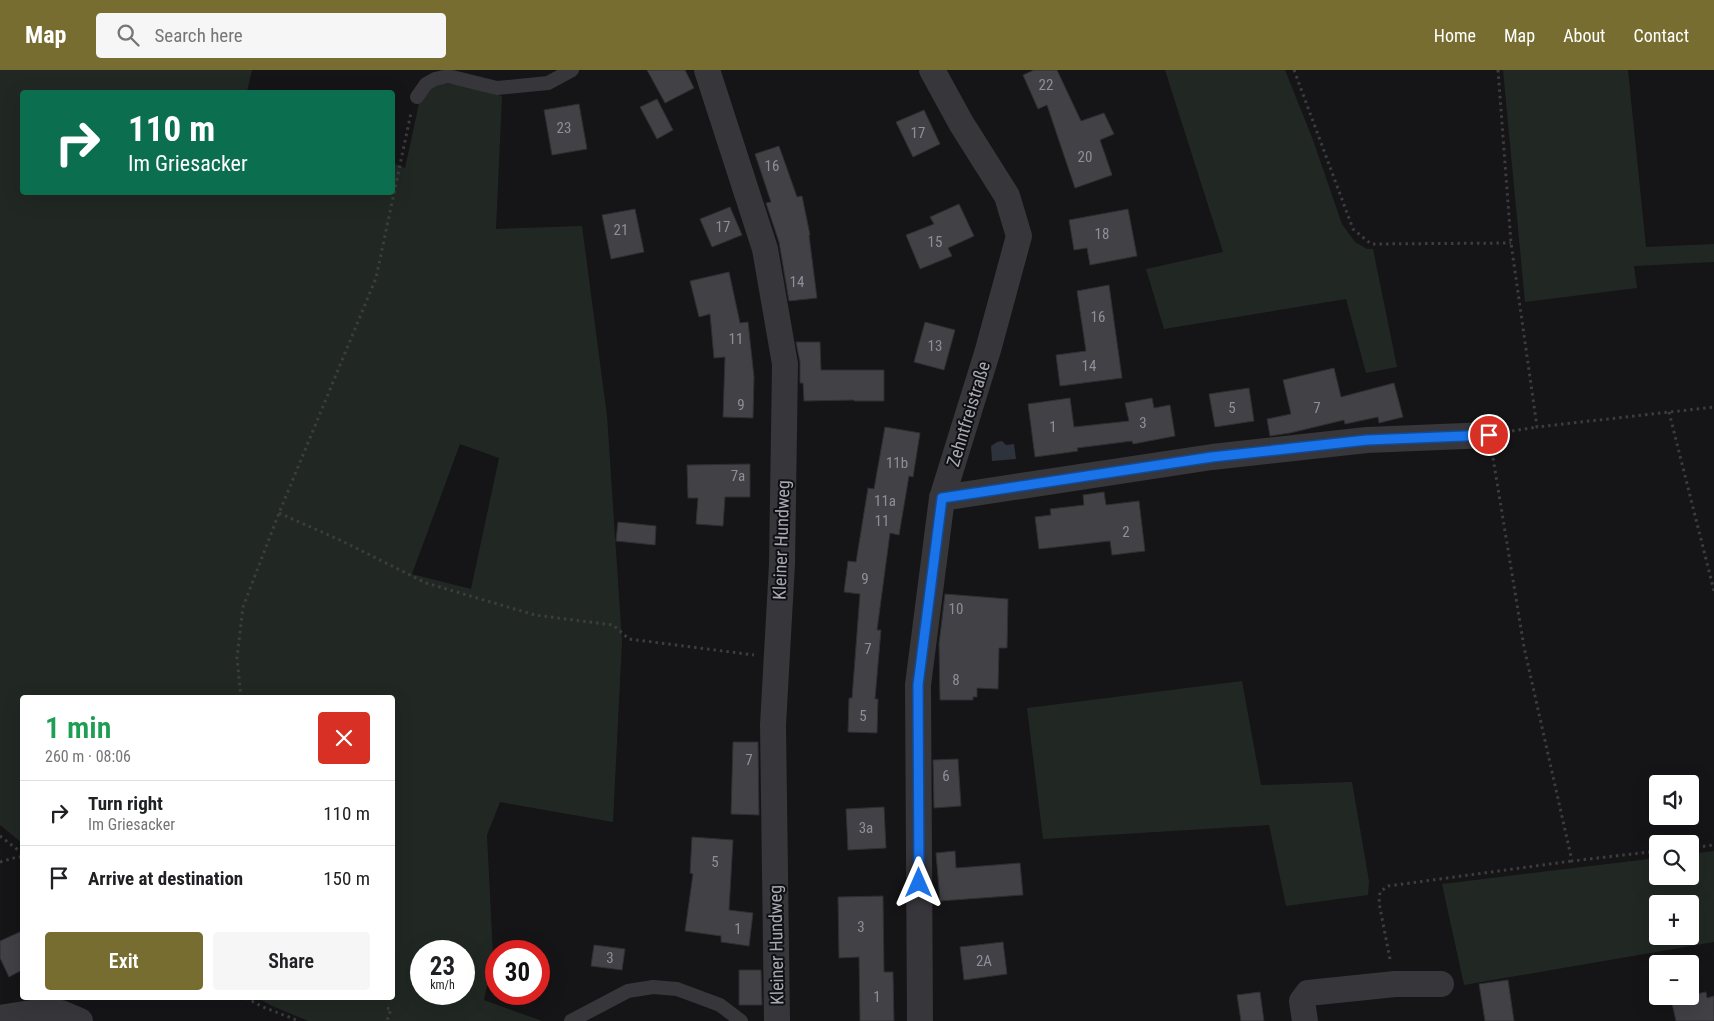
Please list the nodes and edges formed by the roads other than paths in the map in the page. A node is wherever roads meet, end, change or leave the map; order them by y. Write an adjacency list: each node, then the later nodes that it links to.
1 (572, 70): 4 (lane)
2 (708, 70): 12 (street, Kleiner Hundweg)
3 (932, 70): 6 (street, Zehntfreistraße)
4 (417, 97)
5 (1489, 435): 6 (street)
6 (942, 498): 13 (street, Zehntfreistraße)
7 (1441, 984): 14 (street)
8 (0, 1018): 9 (street)
9 (80, 1021)
10 (571, 1021): 11 (lane)
11 (741, 1021)
12 (777, 1021)
13 (920, 1021)
14 (1305, 1021)

